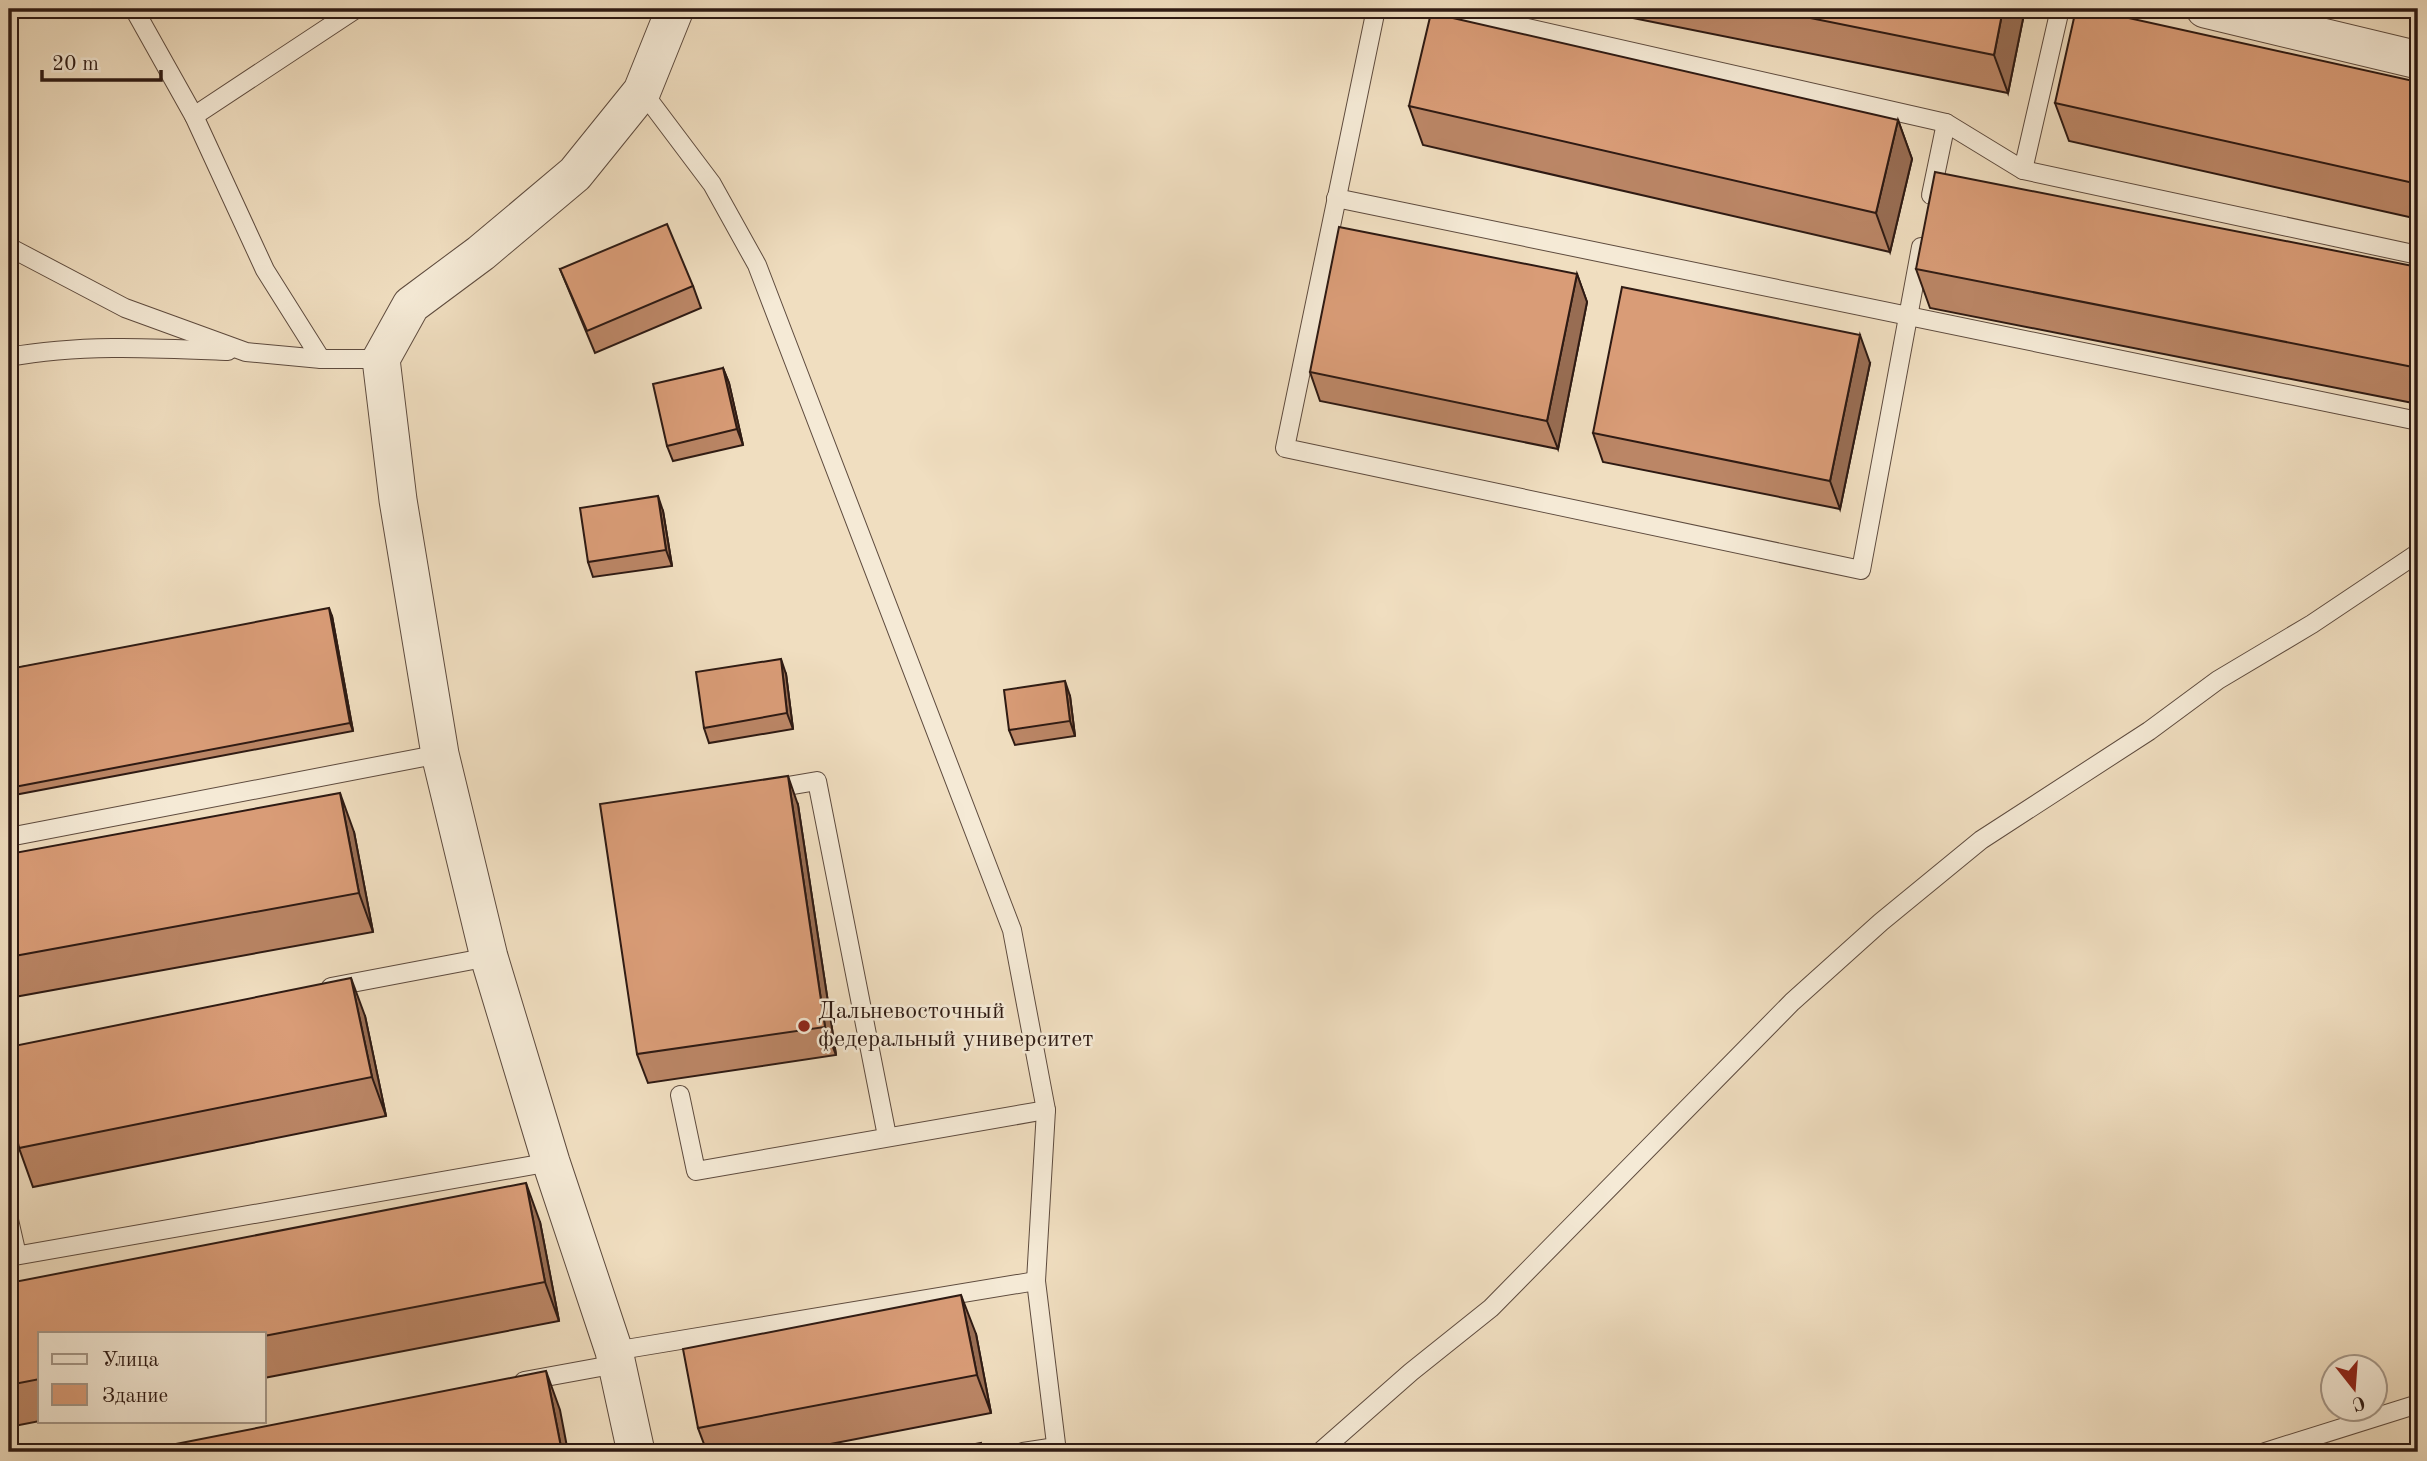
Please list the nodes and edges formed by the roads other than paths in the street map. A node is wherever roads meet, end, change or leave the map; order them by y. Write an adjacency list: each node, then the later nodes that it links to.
1 (134, 9): 10 (lane)
2 (356, 9): 10 (lane)
3 (675, 9): 9 (street)
4 (1376, 9): 13 (lane)
5 (1444, 9): 11 (lane)
6 (2060, 9): 12 (lane)
7 (2204, 9): 8 (street)
8 (2418, 60)
9 (642, 91): 20 (street); 29 (lane)
10 (194, 116): 19 (lane)
11 (1946, 123): 12 (lane); 16 (lane)
12 (2023, 170): 15 (lane)
13 (1336, 198): 16 (lane); 16 (lane)
14 (9, 247): 17 (lane)
15 (2418, 255)
16 (1907, 317): 21 (lane)
17 (246, 352): 18 (lane); 19 (lane)
18 (9, 357)
19 (321, 359): 20 (lane)
20 (381, 359): 23 (street)
21 (2418, 421)
22 (2418, 553): 41 (lane)
23 (440, 754): 25 (lane); 26 (street)
24 (748, 792): 30 (lane)
25 (9, 837)
26 (489, 957): 27 (lane); 31 (street)
27 (311, 991)
28 (680, 1095): 30 (lane)
29 (1046, 1110): 30 (lane); 34 (lane)
30 (887, 1136)
31 (551, 1162): 33 (lane); 35 (street)
32 (9, 1220): 33 (lane)
33 (13, 1256)
34 (1036, 1281): 35 (lane); 38 (lane)
35 (616, 1357): 36 (lane); 39 (street)
36 (507, 1384)
37 (2418, 1404): 42 (lane)
38 (1057, 1450): 40 (lane)
39 (636, 1452)
40 (1023, 1452)
41 (1320, 1452)
42 (2265, 1452)

